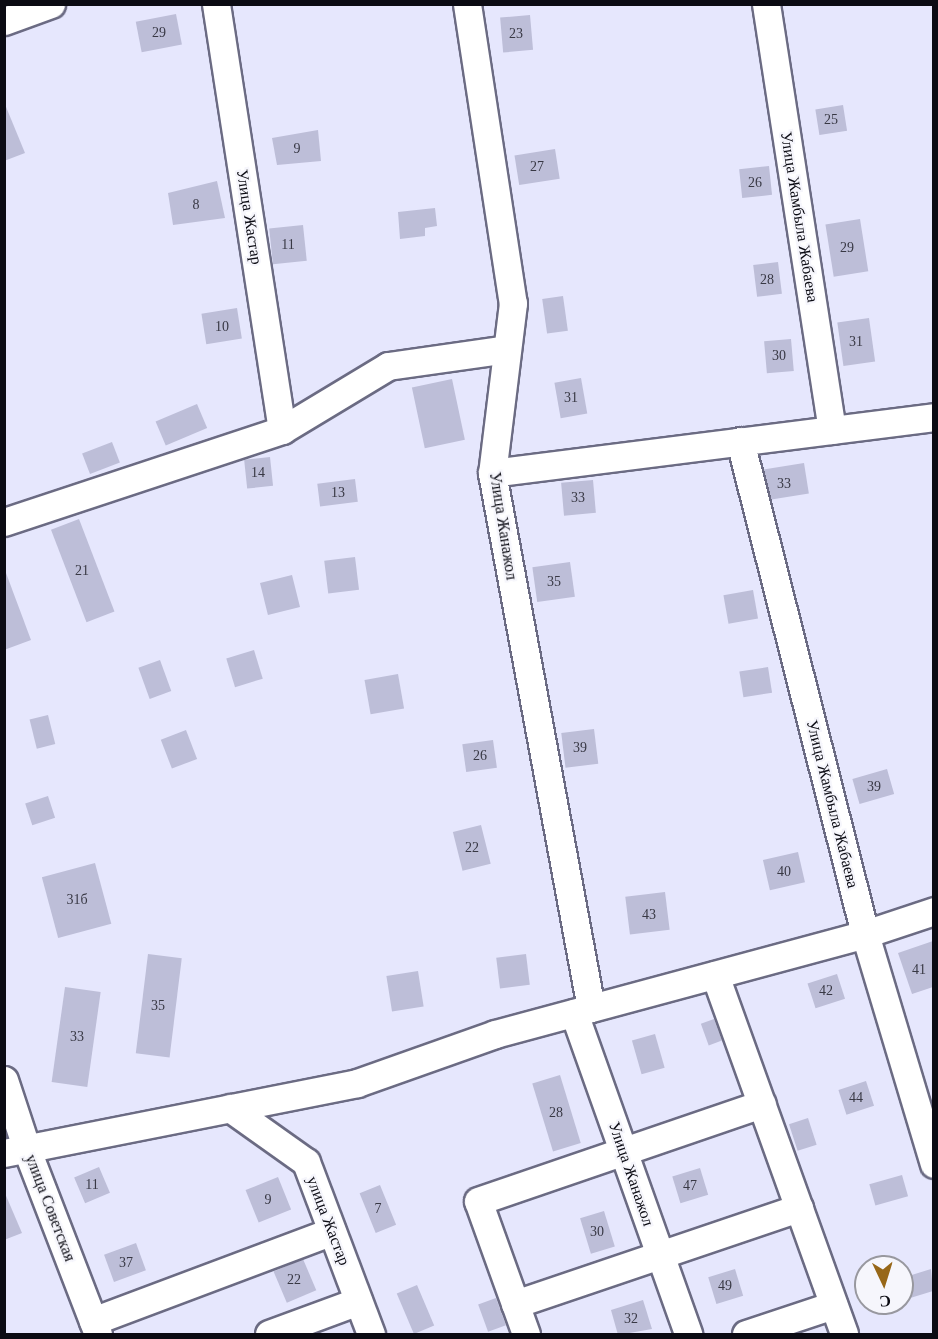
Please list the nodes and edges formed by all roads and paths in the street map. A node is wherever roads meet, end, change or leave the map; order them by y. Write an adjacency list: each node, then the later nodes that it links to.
1 (51, 4): 5 (street)
2 (216, 4): 8 (street, Улица Жастар)
3 (467, 4): 6 (street, Улица Жанажол)
4 (766, 4): 9 (street, Улица Жамбыла Жабаева)
5 (4, 21)
6 (507, 349): 8 (street); 11 (street, Улица Жанажол)
7 (933, 417): 9 (street)
8 (282, 430): 12 (street)
9 (832, 430): 10 (street)
10 (740, 441): 11 (street); 14 (street, Улица Жамбыла Жабаева)
11 (492, 473): 16 (street, Улица Жанажол)
12 (4, 522)
13 (933, 911): 14 (street)
14 (865, 934): 15 (street); 22 (street, Улица Жамбыла Жабаева)
15 (715, 975): 16 (street); 18 (street)
16 (583, 1011): 19 (street); 21 (street, Улица Жанажол)
17 (4, 1080): 20 (street, улица Советская)
18 (762, 1104): 21 (street); 23 (street)
19 (230, 1108): 20 (street); 24 (street, улица Жастар)
20 (16, 1151): 29 (street, улица Советская)
21 (623, 1152): 25 (street, Улица Жанажол); 27 (street)
22 (933, 1164)
23 (799, 1208): 25 (street); 28 (street)
24 (332, 1231): 26 (street, улица Жастар); 29 (street)
25 (660, 1255): 27 (street); 33 (street, Улица Жанажол)
26 (358, 1301): 30 (street); 31 (street, улица Жастар)
27 (515, 1304): 32 (street)
28 (833, 1305): 34 (street); 35 (street)
29 (96, 1328)
30 (269, 1335)
31 (371, 1335)
32 (526, 1335)
33 (688, 1335)
34 (746, 1335)
35 (844, 1335)

